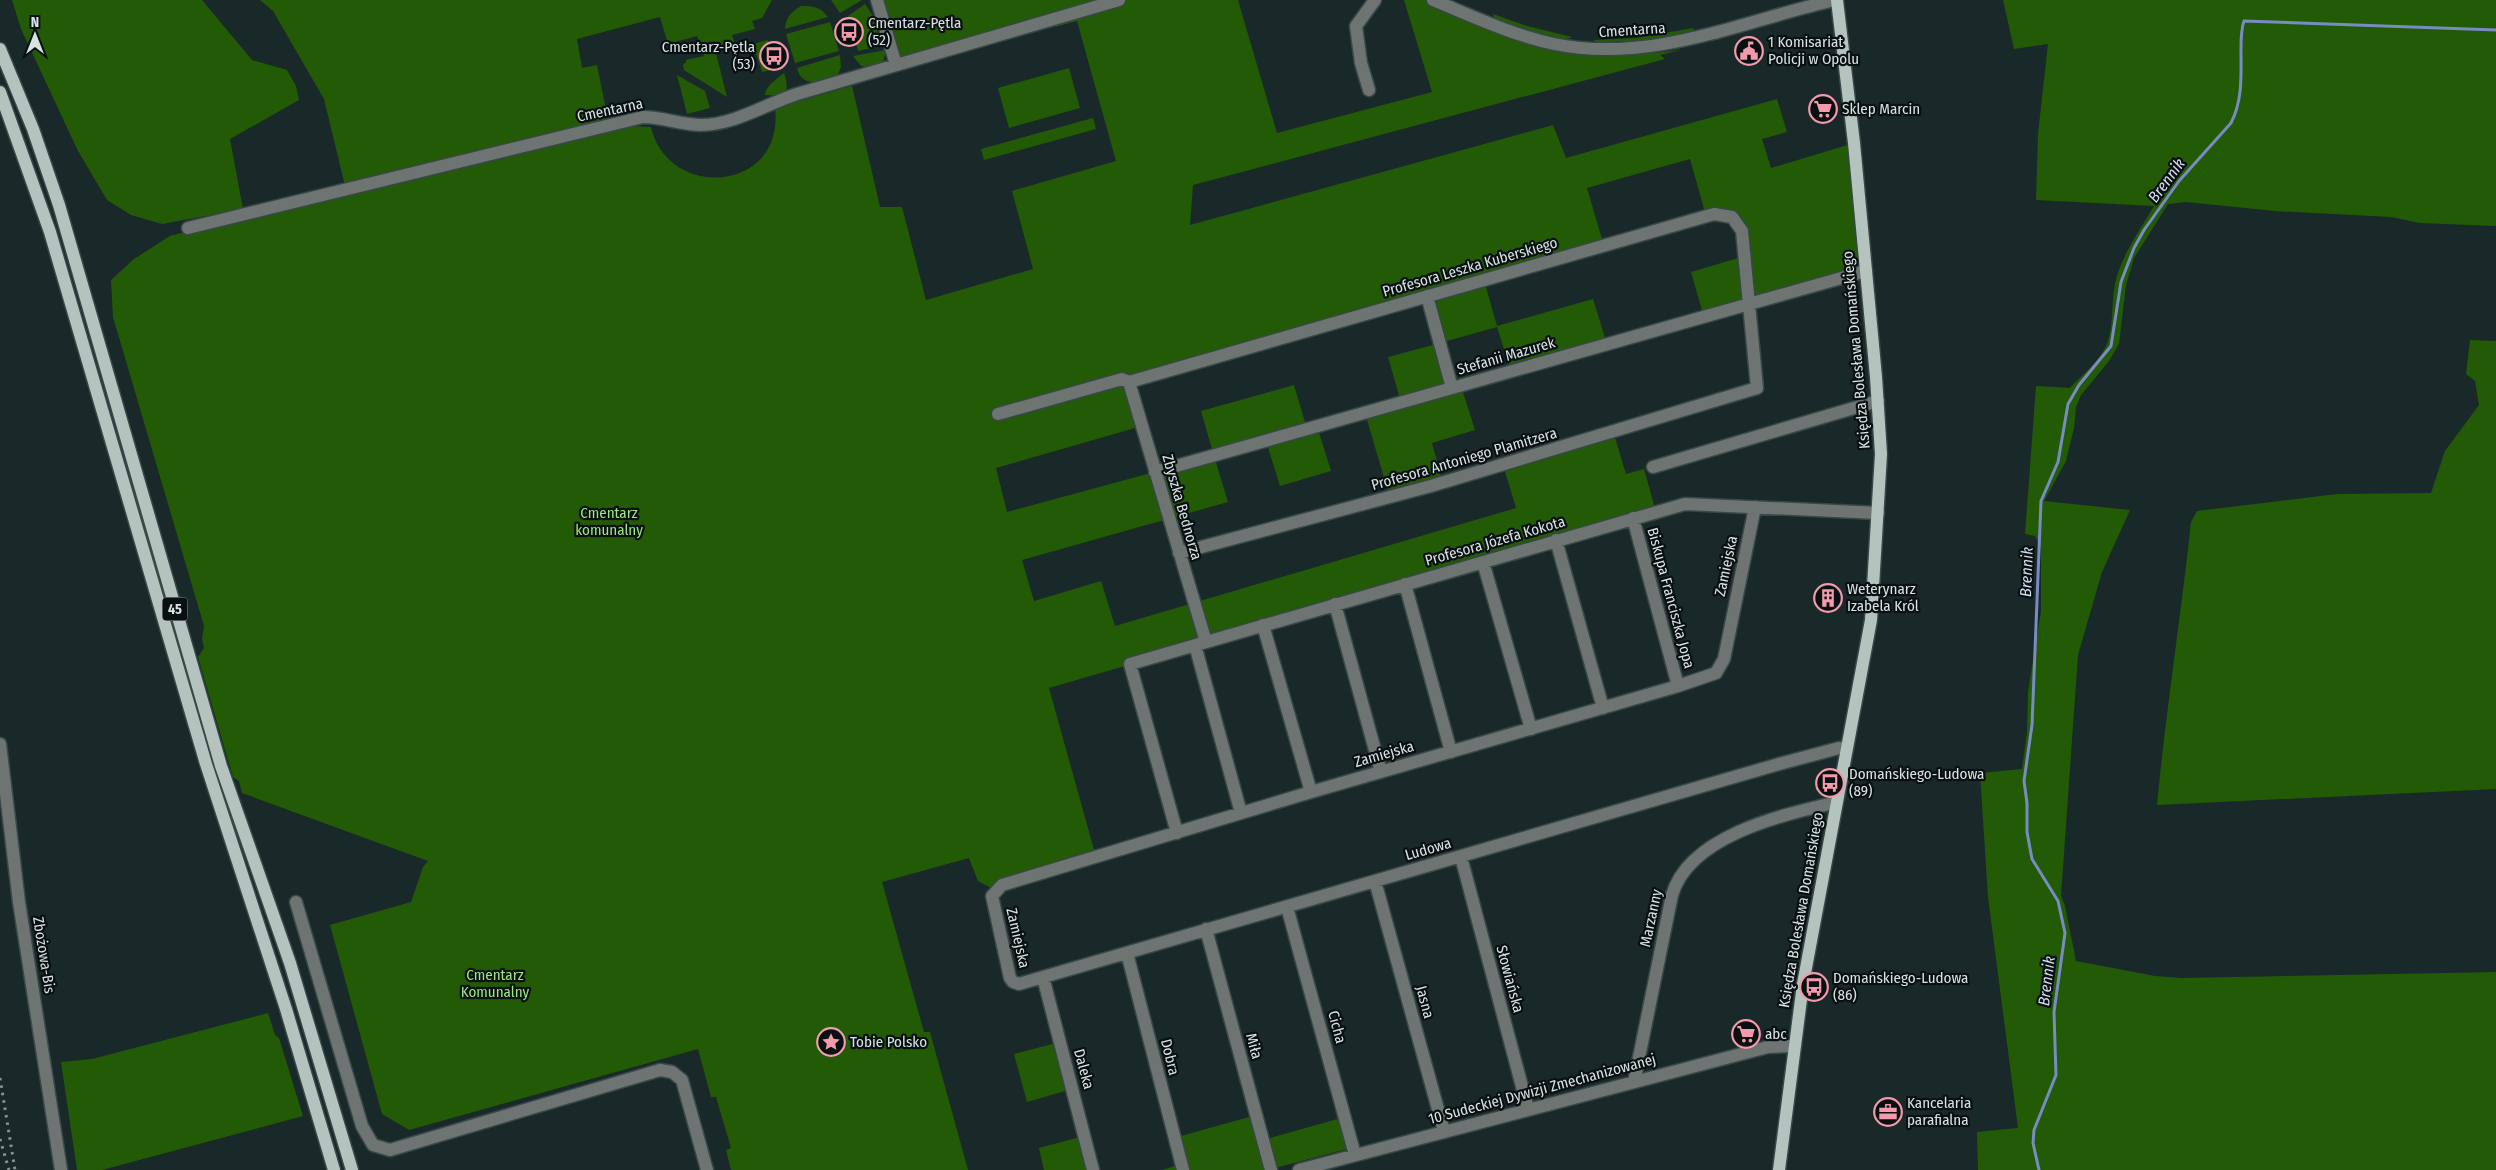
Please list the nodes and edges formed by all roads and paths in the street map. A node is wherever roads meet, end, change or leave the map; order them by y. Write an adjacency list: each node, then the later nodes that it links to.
1 (877, 0): 7 (street)
2 (1119, 0): 7 (street, Cmentarna)
3 (1375, 0): 8 (street)
4 (1433, 0): 5 (street, Cmentarna)
5 (1836, 0): 11 (main road, Księdza Bolesława Domańskiego)
6 (0, 49): 57 (main road, 45)
7 (896, 65): 10 (street, Cmentarna)
8 (1369, 90)
9 (0, 92): 56 (main road, 45)
10 (188, 228)
11 (1866, 271): 13 (street, Stefanii Mazurek); 17 (main road, Księdza Bolesława Domańskiego)
12 (1427, 296): 13 (street, Profesora Leszka Kuberskiego); 14 (street, Profesora Leszka Kuberskiego); 15 (street)
13 (1750, 304): 15 (street, Stefanii Mazurek); 16 (street, Profesora Leszka Kuberskiego)
14 (1129, 382): 18 (street, Profesora Leszka Kuberskiego); 20 (street, Zbyszka Bednorza)
15 (1452, 388): 20 (street, Stefanii Mazurek)
16 (1757, 388): 25 (street, Profesora Antoniego Plamitzera)
17 (1878, 401): 19 (street); 22 (main road, Księdza Bolesława Domańskiego)
18 (998, 414)
19 (1653, 466)
20 (1155, 472): 25 (street, Zbyszka Bednorza)
21 (1755, 507): 22 (street, Profesora Józefa Kokota); 23 (street, Profesora Józefa Kokota); 31 (street, Zamiejska)
22 (1878, 513): 35 (main road, Księdza Bolesława Domańskiego)
23 (1633, 518): 24 (street, Profesora Józefa Kokota); 31 (street, Biskupa Franciszka Jopa)
24 (1556, 540): 26 (street, Profesora Józefa Kokota); 32 (street)
25 (1179, 552): 30 (street, Zbyszka Bednorza)
26 (1483, 562): 27 (street, Profesora Józefa Kokota); 33 (street)
27 (1406, 584): 28 (street, Profesora Józefa Kokota); 36 (street)
28 (1335, 604): 29 (street, Profesora Józefa Kokota); 37 (street)
29 (1263, 625): 30 (street, Profesora Józefa Kokota); 38 (street)
30 (1200, 644): 40 (street, Zbyszka Bednorza); 41 (street, Profesora Józefa Kokota)
31 (1678, 686): 32 (street, Zamiejska)
32 (1603, 708): 33 (street, Zamiejska)
33 (1531, 729): 36 (street, Zamiejska)
34 (0, 744): 55 (street, Zbożowa-Bis)
35 (1847, 748): 39 (main road, Księdza Bolesława Domańskiego); 42 (street, Ludowa)
36 (1451, 752): 37 (street, Zamiejska)
37 (1381, 772): 38 (street, Zamiejska)
38 (1311, 792): 40 (street, Zamiejska)
39 (1836, 804): 50 (main road, Księdza Bolesława Domańskiego); 51 (street, Marzanny)
40 (1241, 813): 41 (street, Zamiejska)
41 (1177, 833): 49 (street, Zamiejska)
42 (1461, 857): 43 (street, Ludowa); 52 (street, Słowiańska)
43 (1375, 881): 45 (street, Ludowa); 53 (street, Jasna)
44 (296, 902): 58 (street)
45 (1287, 907): 46 (street, Ludowa); 54 (street, Cicha)
46 (1206, 930): 47 (street, Ludowa); 61 (street, Miła)
47 (1127, 952): 48 (street, Ludowa); 60 (street, Dobra)
48 (1043, 977): 49 (street, Ludowa); 59 (street, Daleka)
49 (1019, 984)
50 (1793, 1046): 51 (street, 10 Sudeckiej Dywizji Zmechanizowanej); 63 (main road, Księdza Bolesława Domańskiego)
51 (1634, 1082): 52 (street, 10 Sudeckiej Dywizji Zmechanizowanej)
52 (1528, 1110): 53 (street, 10 Sudeckiej Dywizji Zmechanizowanej)
53 (1444, 1131): 54 (street, 10 Sudeckiej Dywizji Zmechanizowanej)
54 (1355, 1155): 62 (street, 10 Sudeckiej Dywizji Zmechanizowanej)
55 (61, 1170)
56 (334, 1170)
57 (352, 1170)
58 (707, 1170)
59 (1093, 1170)
60 (1183, 1170)
61 (1271, 1170)
62 (1299, 1170)
63 (1779, 1170)

